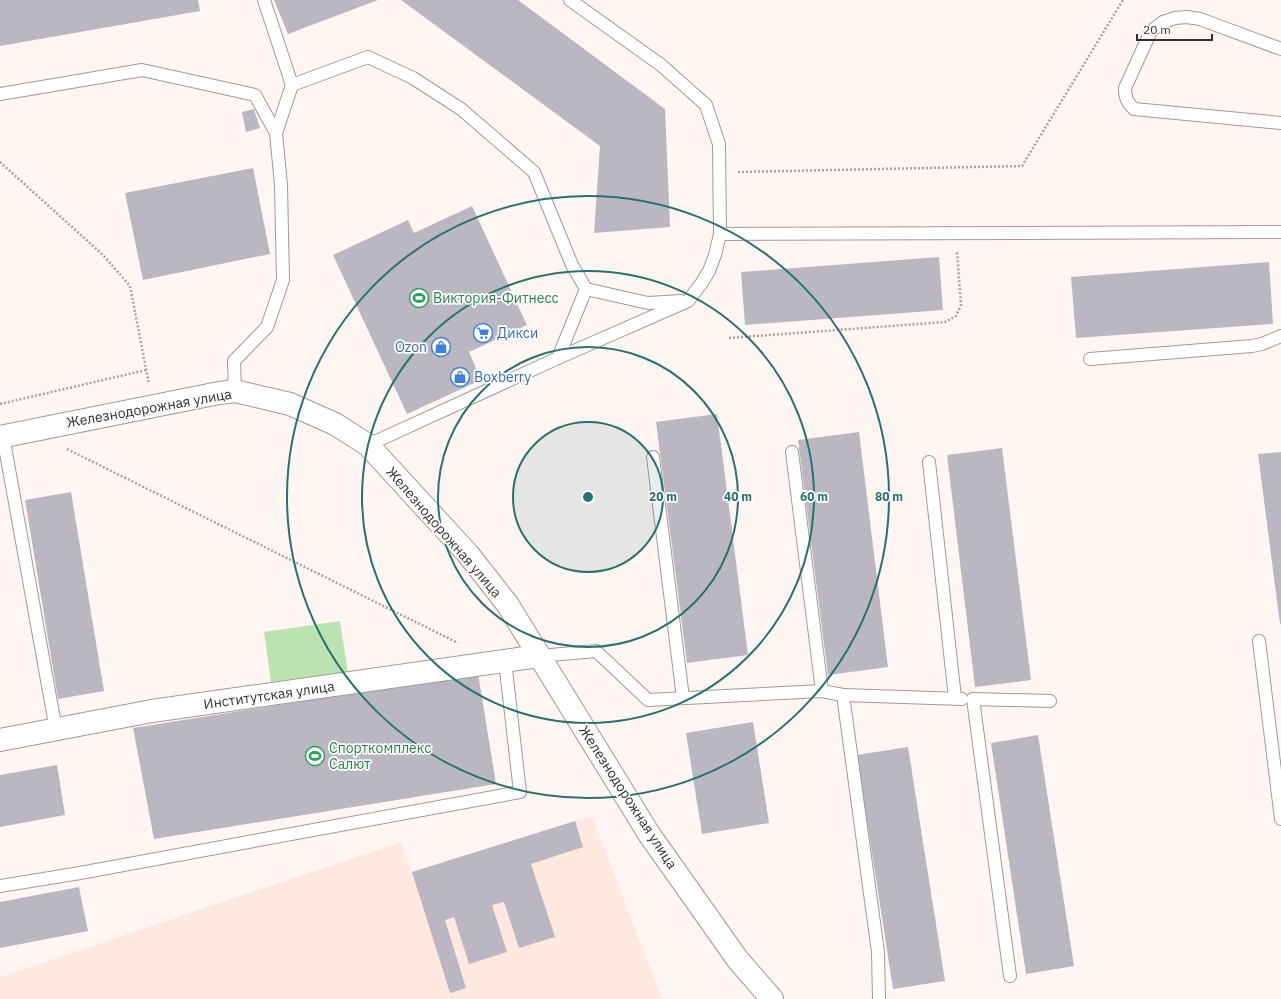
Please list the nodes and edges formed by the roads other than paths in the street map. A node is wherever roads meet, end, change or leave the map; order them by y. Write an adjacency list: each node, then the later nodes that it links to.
1 (264, 0): 4 (lane)
2 (570, 0): 9 (lane)
3 (1281, 49): 6 (lane)
4 (292, 85): 7 (lane); 10 (lane)
5 (0, 94): 7 (lane)
6 (1281, 123)
7 (276, 133): 15 (lane)
8 (1281, 232): 9 (lane)
9 (720, 234): 11 (lane)
10 (586, 289): 11 (lane); 13 (lane)
11 (688, 301): 13 (lane)
12 (1281, 336): 14 (lane)
13 (558, 358): 17 (lane)
14 (1090, 359)
15 (235, 391): 16 (street, Железнодорожная улица); 17 (street, Железнодорожная улица)
16 (1, 437): 30 (lane)
17 (368, 445): 22 (street, Железнодорожная улица)
18 (792, 452): 24 (lane)
19 (653, 457): 26 (lane)
20 (929, 462): 27 (lane)
21 (1259, 641): 32 (lane)
22 (539, 656): 23 (street, Институтская улица); 26 (lane); 35 (street, Железнодорожная улица)
23 (497, 662): 30 (street, Институтская улица); 33 (lane)
24 (822, 692): 25 (lane); 26 (lane)
25 (843, 695): 27 (lane); 36 (lane)
26 (682, 698)
27 (955, 698): 28 (lane)
28 (973, 699): 29 (lane); 34 (lane)
29 (1050, 701)
30 (56, 730): 31 (street, Институтская улица)
31 (0, 740)
32 (1281, 819)
33 (0, 886)
34 (1010, 976)
35 (772, 999)
36 (879, 999)

